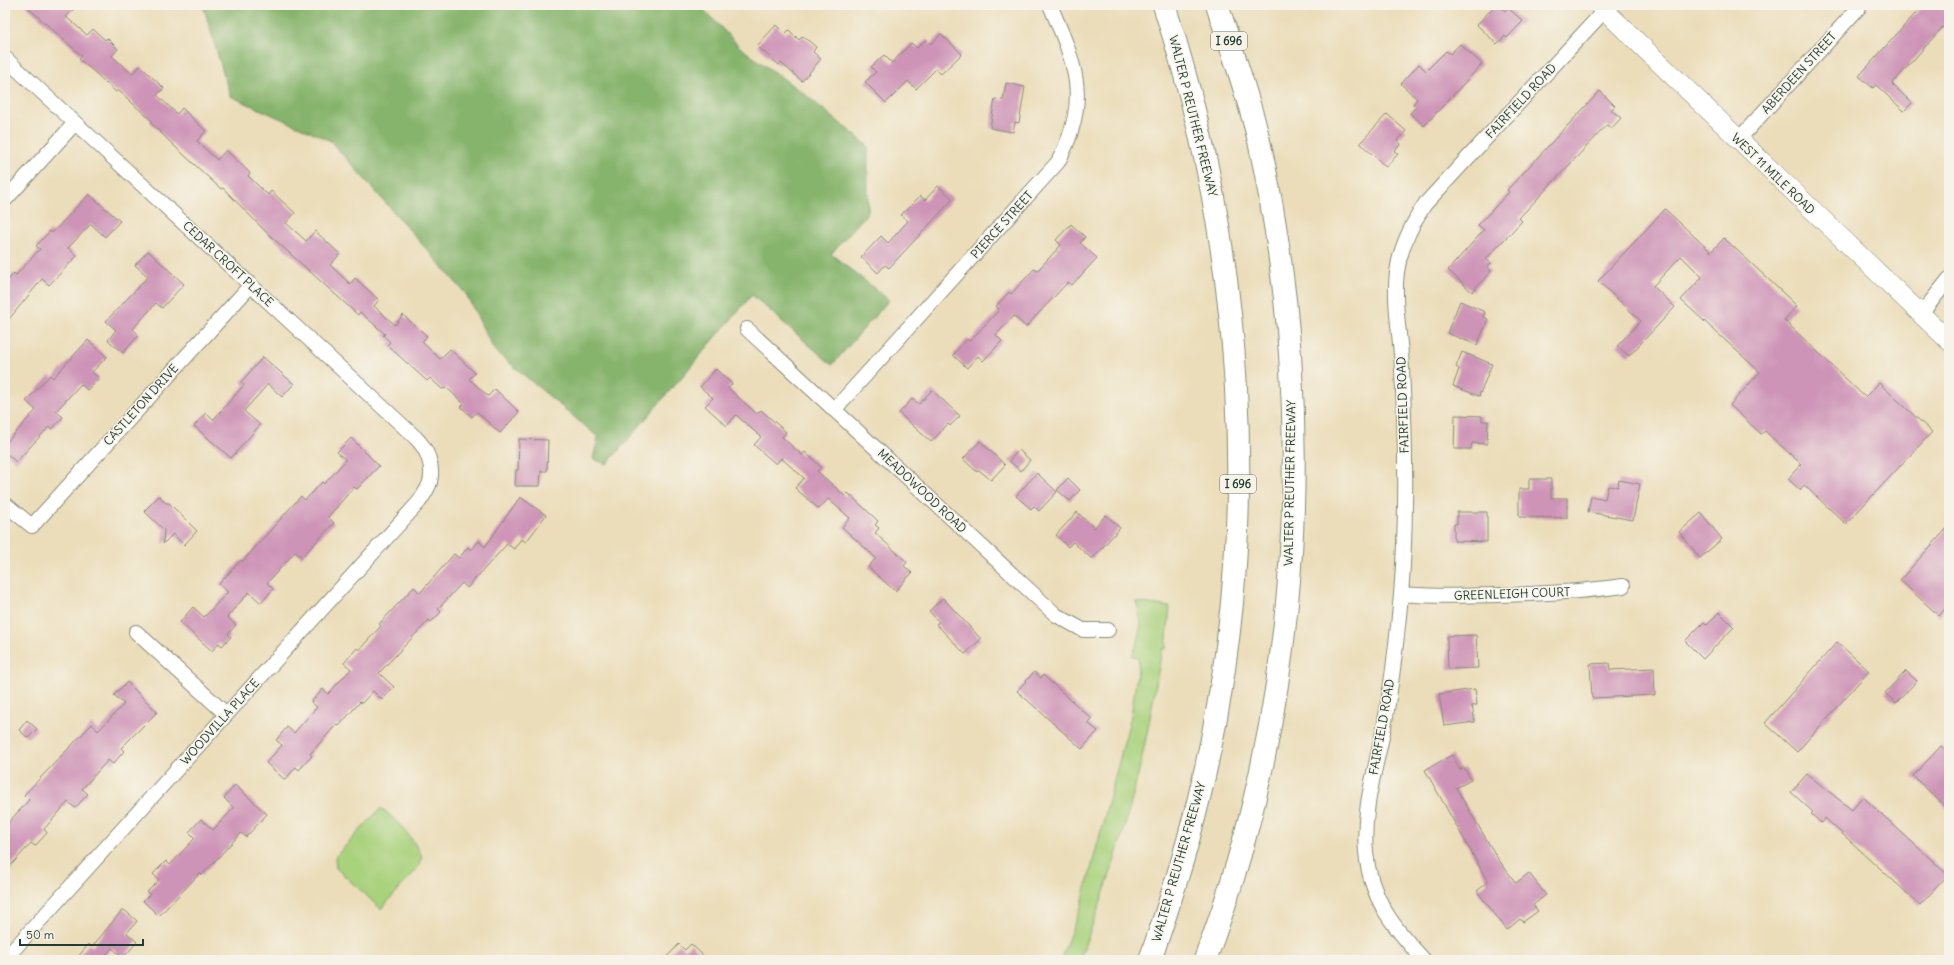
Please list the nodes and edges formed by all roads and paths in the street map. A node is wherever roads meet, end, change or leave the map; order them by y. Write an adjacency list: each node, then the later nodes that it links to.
1 (1050, 5): 15 (street, PIERCE STREET)
2 (1164, 5): 24 (highway, WALTER P REUTHER FREEWAY / I 696)
3 (1217, 5): 25 (highway, WALTER P REUTHER FREEWAY / I 696)
4 (1861, 5): 8 (street, ABERDEEN STREET)
5 (1602, 8): 8 (main road, WEST 11 MILE ROAD); 19 (street, FAIRFIELD ROAD)
6 (5, 58): 7 (street, CEDAR CROFT PLACE)
7 (75, 123): 9 (street); 11 (street, CEDAR CROFT PLACE)
8 (1738, 140): 12 (main road, WEST 11 MILE ROAD)
9 (5, 200)
10 (1949, 279): 12 (street)
11 (251, 285): 16 (street, CEDAR CROFT PLACE); 17 (street, CASTLETON DRIVE)
12 (1921, 314): 14 (main road, WEST 11 MILE ROAD)
13 (747, 329): 15 (street, MEADOWOOD ROAD)
14 (1949, 341)
15 (834, 410): 20 (street, MEADOWOOD ROAD)
16 (430, 482): 22 (street, WOODVILLA PLACE)
17 (5, 504)
18 (1623, 586): 19 (street, GREENLEIGH COURT)
19 (1401, 594): 26 (street, FAIRFIELD ROAD)
20 (1108, 630)
21 (136, 632): 22 (street)
22 (226, 714): 23 (street, WOODVILLA PLACE)
23 (5, 959)
24 (1150, 960)
25 (1205, 960)
26 (1424, 960)

